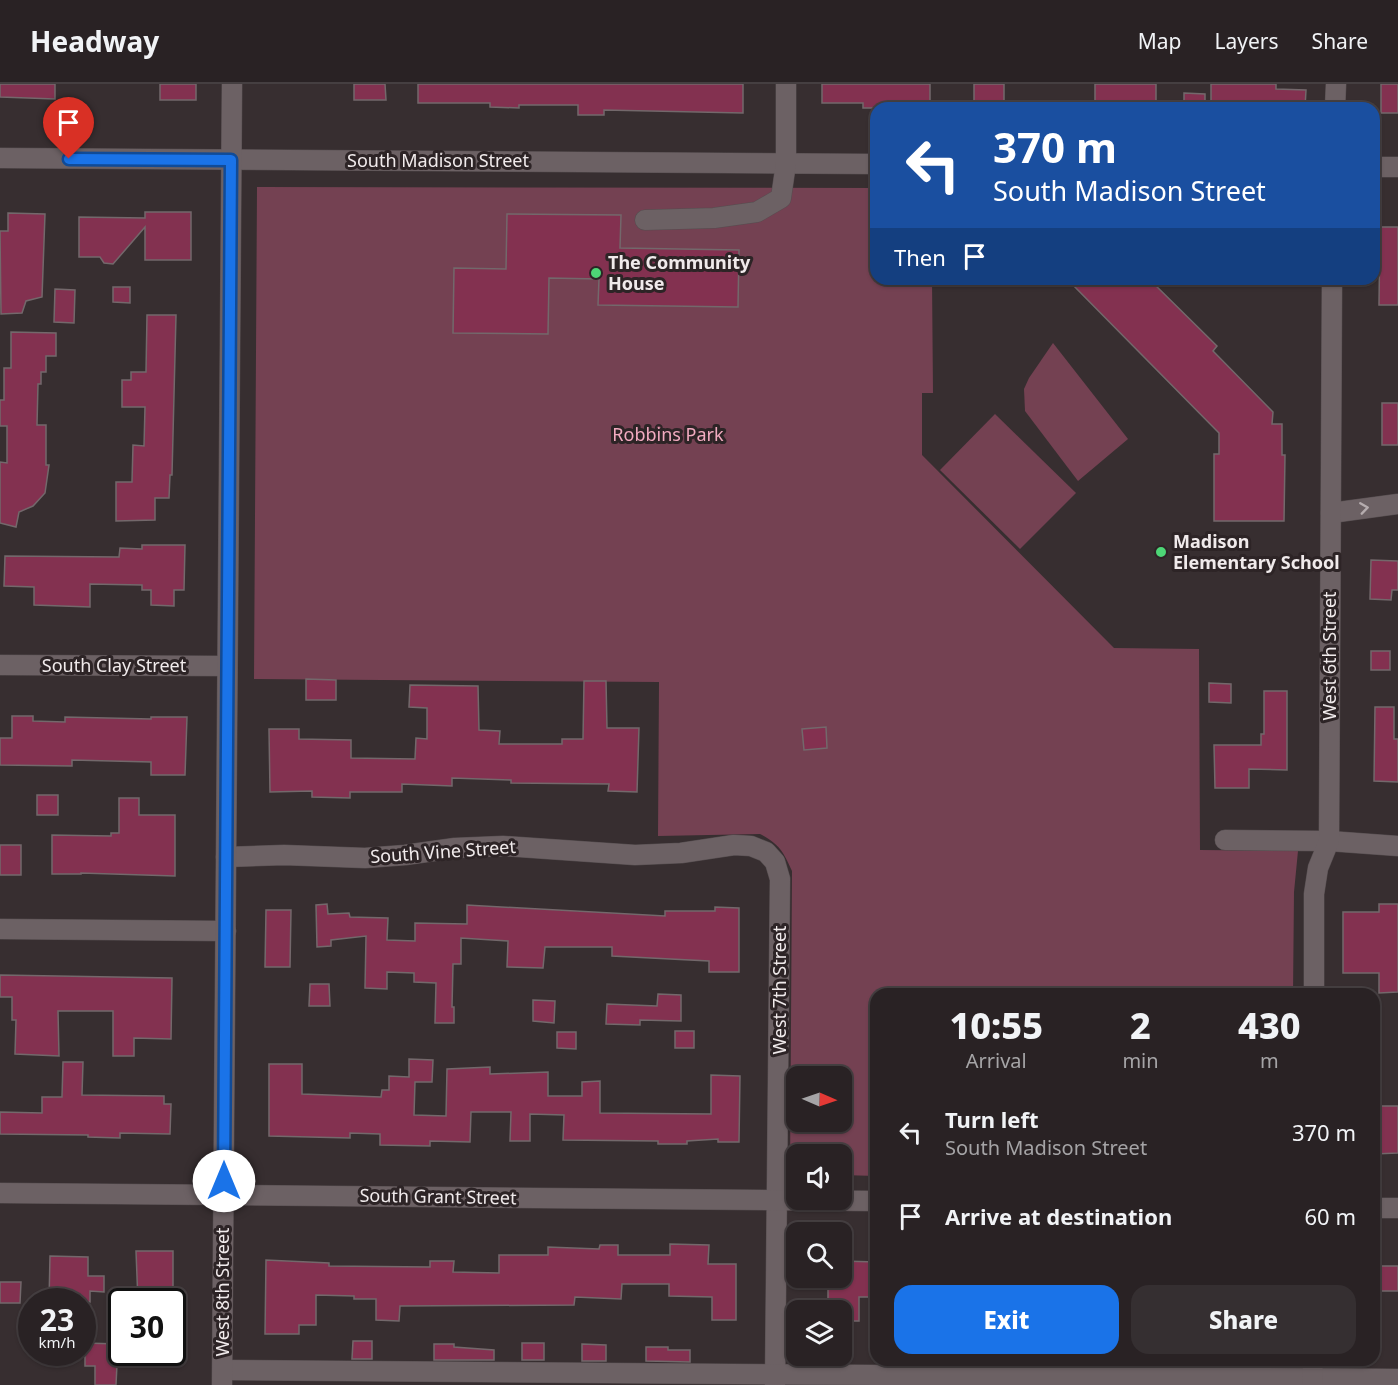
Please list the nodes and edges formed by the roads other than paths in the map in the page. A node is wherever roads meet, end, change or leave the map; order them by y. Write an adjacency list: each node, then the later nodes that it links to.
1 (232, 84): 6 (street, West 8th Street)
2 (786, 84): 7 (street)
3 (1336, 84): 4 (street)
4 (1335, 102)
5 (0, 158): 6 (street, South Madison Street)
6 (231, 160): 7 (street, South Madison Street); 16 (street, West 8th Street)
7 (786, 163): 8 (street, South Madison Street); 11 (street)
8 (870, 164)
9 (1380, 167): 10 (street)
10 (1398, 167)
11 (645, 220)
12 (1332, 285): 14 (street, West 6th Street)
13 (1398, 504): 14 (street, one-way to 13)
14 (1331, 513): 18 (street, West 6th Street)
15 (0, 665): 16 (street, South Clay Street)
16 (227, 666): 21 (street, West 8th Street)
17 (1225, 840): 18 (street)
18 (1329, 841): 19 (street); 24 (street, West 6th Street)
19 (1398, 846)
20 (766, 852): 21 (street, South Vine Street); 27 (street, West 7th Street)
21 (226, 857): 23 (street, West 8th Street)
22 (0, 928): 23 (street)
23 (226, 931): 26 (street, West 8th Street)
24 (1314, 988)
25 (0, 1193): 26 (street, South Grant Street)
26 (224, 1195): 27 (street, South Grant Street); 32 (street, West 8th Street)
27 (778, 1200): 28 (street, South Grant Street); 34 (street, West 7th Street)
28 (870, 1201)
29 (1380, 1208): 30 (street)
30 (1398, 1208)
31 (1312, 1375): 33 (street); 34 (street)
32 (223, 1378): 34 (street)
33 (1398, 1379)
34 (775, 1380)

